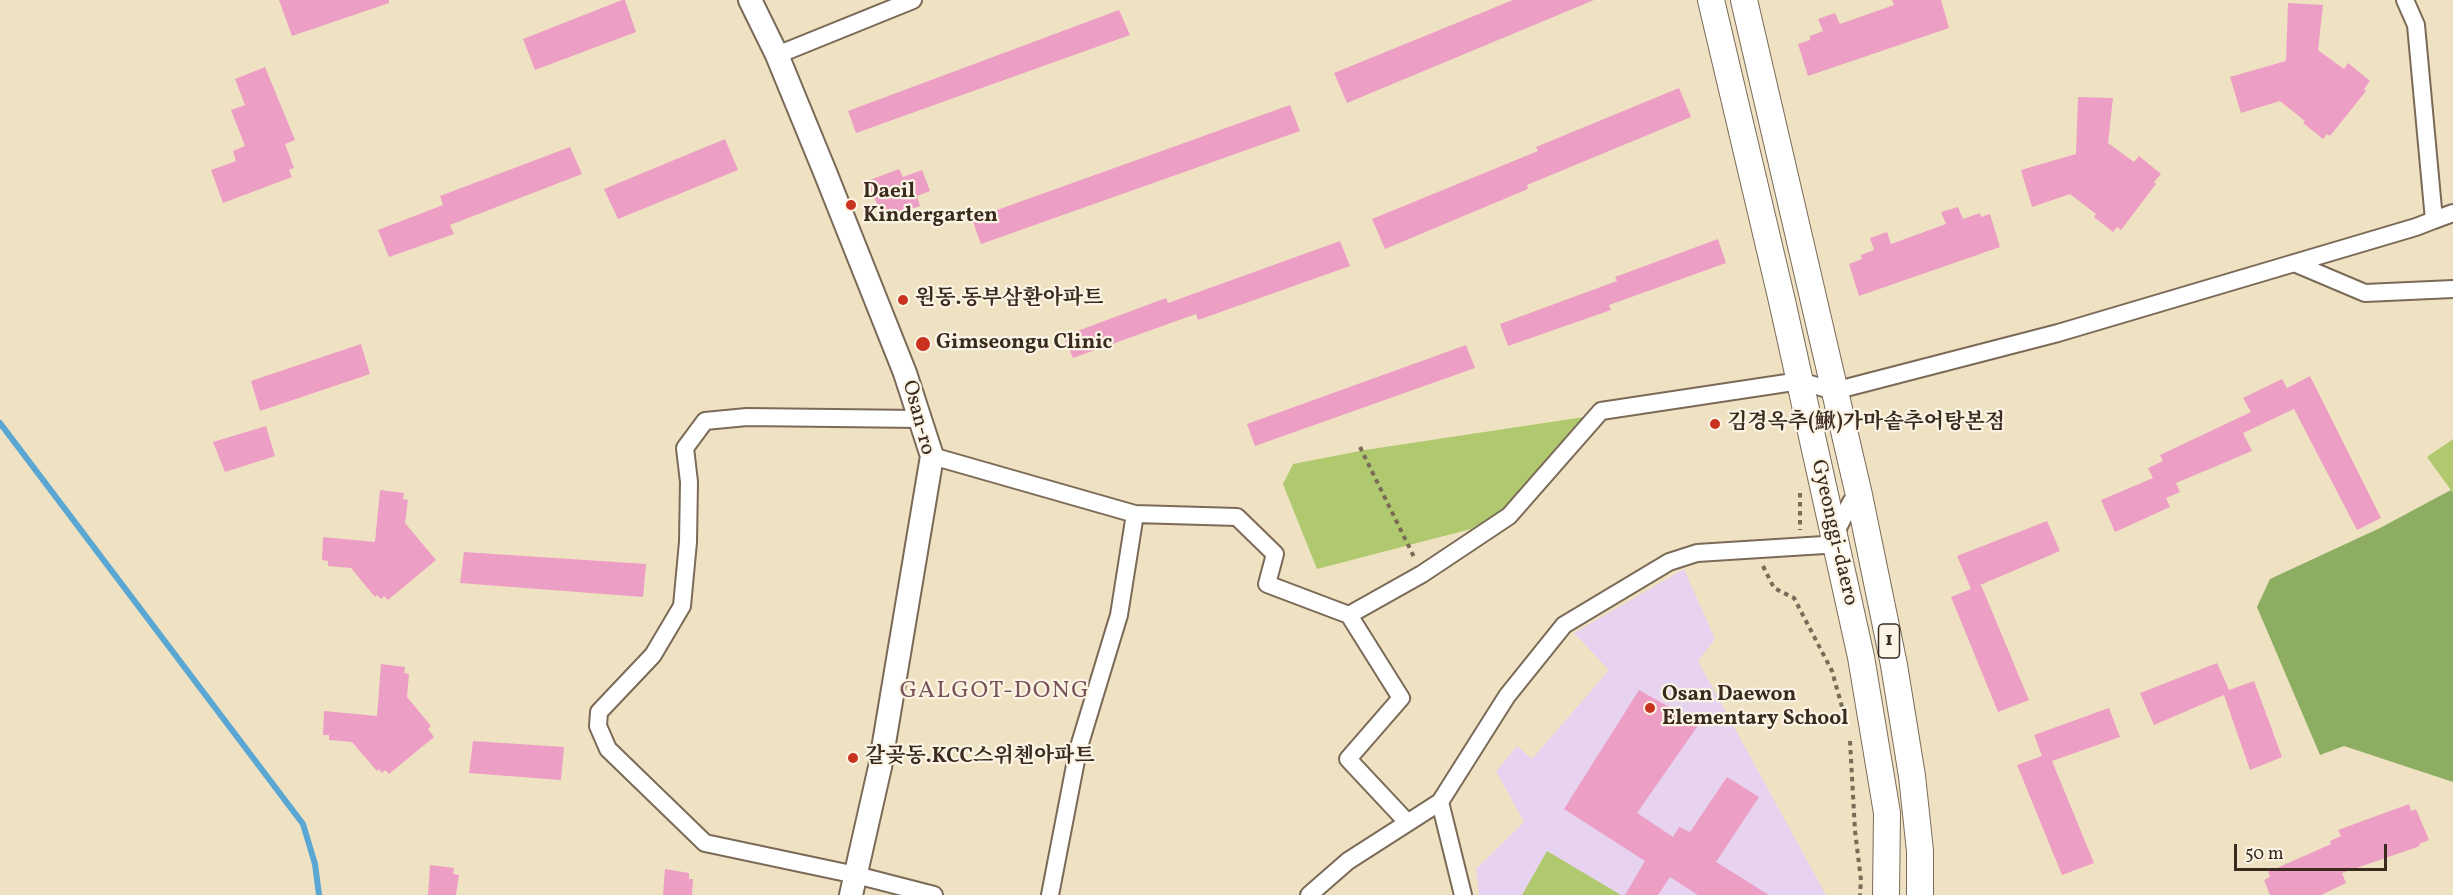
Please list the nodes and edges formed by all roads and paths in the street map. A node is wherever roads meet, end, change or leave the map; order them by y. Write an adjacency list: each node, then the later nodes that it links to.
1 (750, 0): 6 (street, Osan-ro)
2 (913, 0): 6 (street)
3 (1711, 0): 11 (main road, Gyeonggi-daero / 1)
4 (1744, 0): 12 (main road, Gyeonggi-daero / 1)
5 (2405, 0): 8 (street)
6 (777, 55): 13 (street, Osan-ro)
7 (2453, 213): 8 (street)
8 (2434, 220): 9 (street)
9 (2294, 262): 10 (street); 12 (street)
10 (2453, 289)
11 (1800, 381): 12 (street); 19 (main road, Gyeonggi-daero / 1); 22 (street)
12 (1834, 391): 17 (main road, Gyeonggi-daero / 1)
13 (920, 418): 15 (street, Osan-ro); 26 (street)
14 (1360, 447): 22 (path)
15 (932, 456): 18 (street); 26 (street, Osan-ro)
16 (1800, 491): 20 (path)
17 (1859, 495): 19 (street); 33 (main road, Gyeonggi-daero / 1)
18 (1135, 514): 23 (street); 28 (street)
19 (1835, 534): 20 (street); 32 (main road, Gyeonggi-daero / 1)
20 (1800, 546): 24 (street)
21 (1760, 561): 31 (path)
22 (1422, 574): 23 (street)
23 (1349, 615): 25 (street)
24 (1440, 802): 25 (street); 30 (street)
25 (1407, 822): 29 (street)
26 (854, 885): 27 (street)
27 (934, 895)
28 (1050, 895)
29 (1309, 895)
30 (1463, 895)
31 (1860, 895)
32 (1886, 895)
33 (1920, 895)

